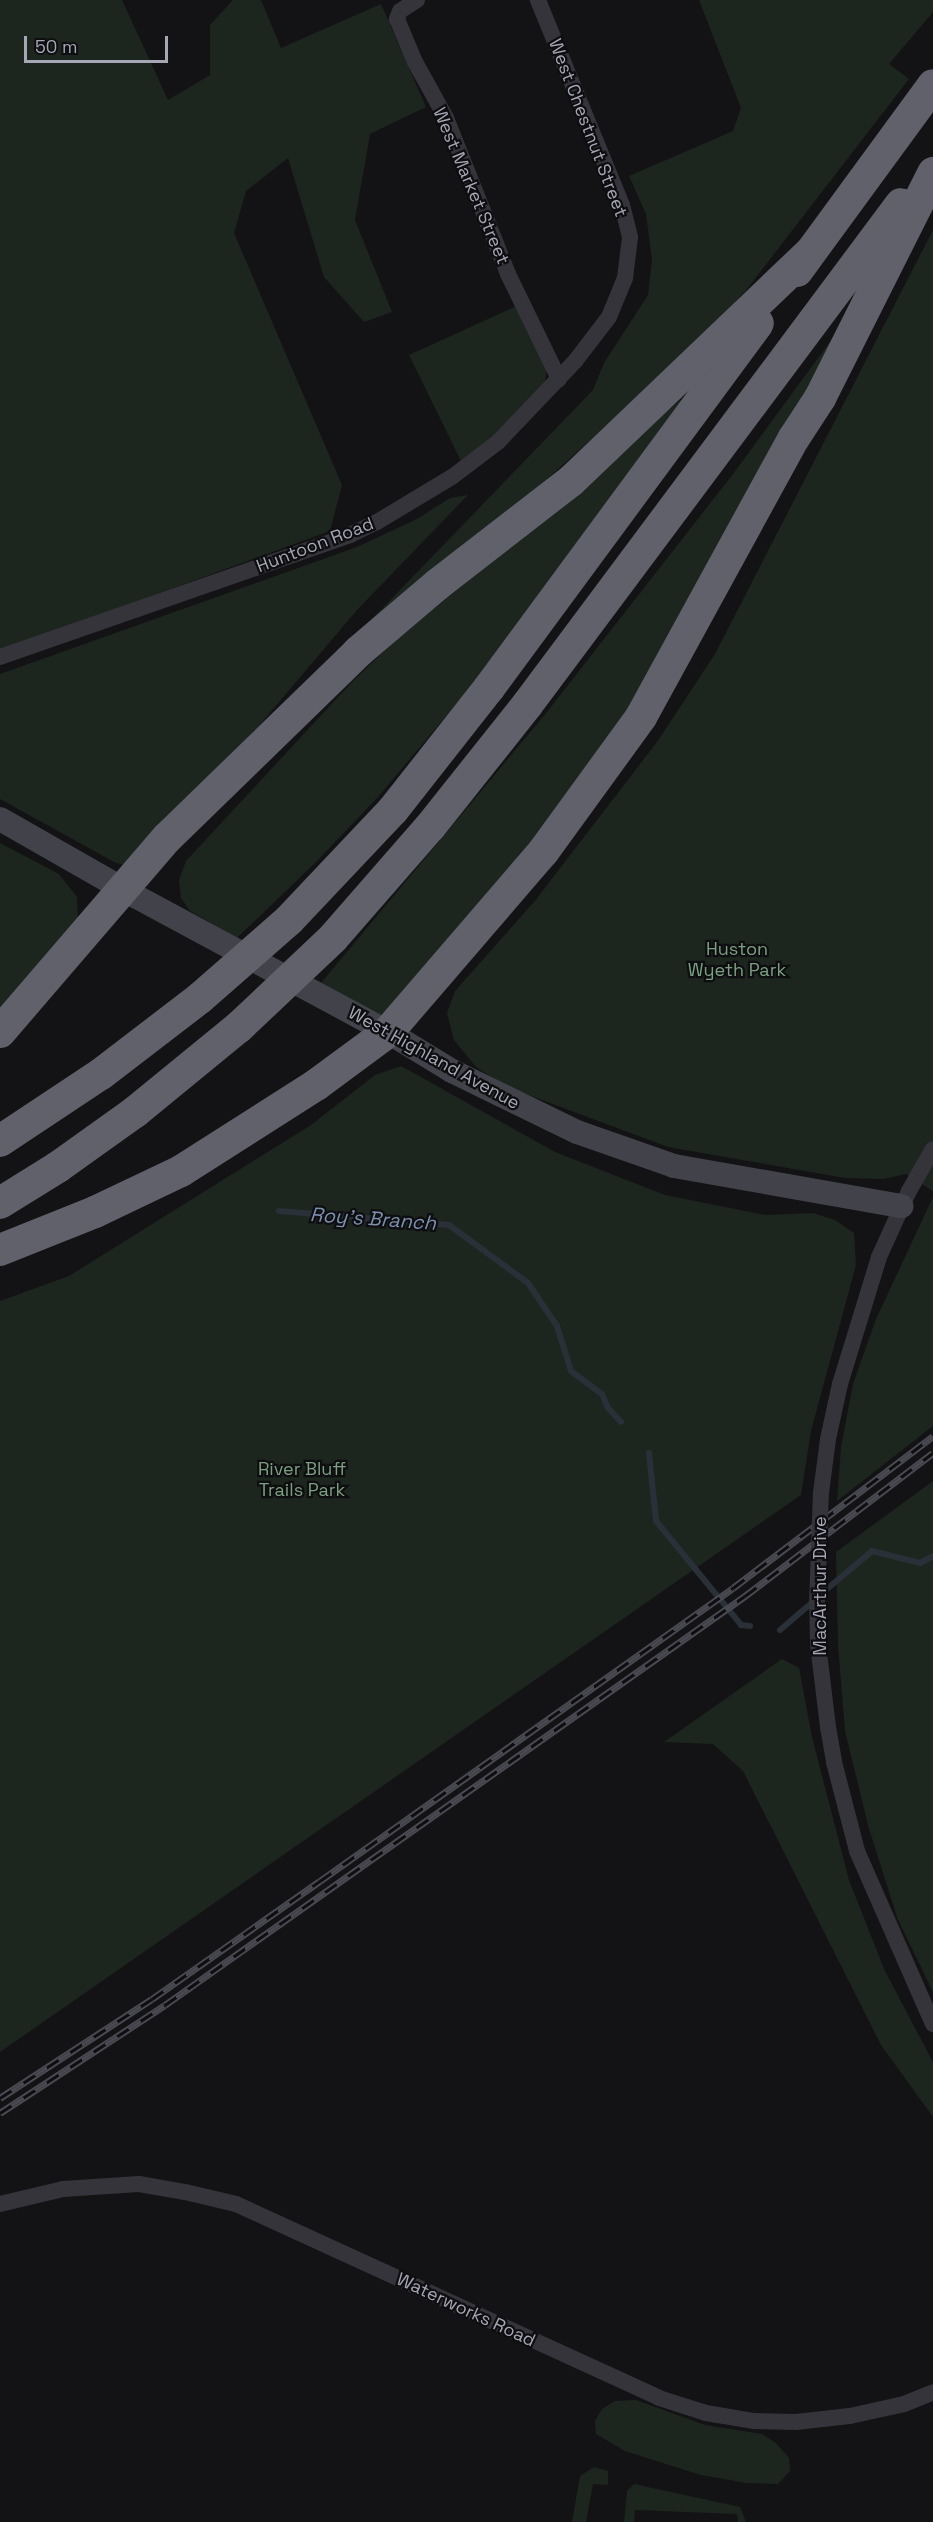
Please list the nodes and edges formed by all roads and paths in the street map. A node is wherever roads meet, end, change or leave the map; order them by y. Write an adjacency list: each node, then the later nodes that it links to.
1 (417, 0): 8 (street, West Market Street)
2 (538, 0): 7 (street, West Chestnut Street)
3 (933, 86): 6 (highway)
4 (933, 161): 16 (highway, bridge)
5 (933, 172): 13 (highway)
6 (810, 253): 11 (highway); 14 (highway, bridge)
7 (619, 292): 8 (street, Huntoon Road)
8 (558, 379): 9 (street, Huntoon Road)
9 (0, 657)
10 (0, 819): 11 (street, West Highland Avenue)
11 (123, 888): 12 (highway); 13 (street, West Highland Avenue)
12 (0, 1032)
13 (388, 1032): 17 (street, West Highland Avenue); 18 (highway)
14 (0, 1142)
15 (933, 1149): 17 (street, MacArthur Drive)
16 (0, 1203)
17 (902, 1206): 19 (street, MacArthur Drive, bridge)
18 (0, 1250)
19 (933, 2024)
20 (0, 2204): 21 (street, Waterworks Road)
21 (933, 2392)

